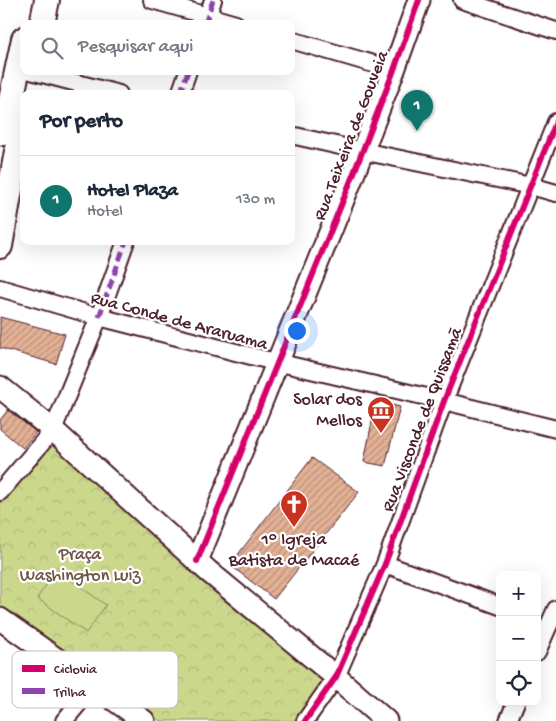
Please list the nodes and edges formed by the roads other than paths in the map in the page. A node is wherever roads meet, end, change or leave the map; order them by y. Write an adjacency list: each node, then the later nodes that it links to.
1 (32, 0): 7 (highway)
2 (47, 0): 8 (highway)
3 (152, 0): 6 (street)
4 (419, 0): 13 (main road, Rua Teixeira de Gouveia)
5 (462, 0): 10 (street)
6 (208, 13): 9 (street)
7 (28, 20)
8 (43, 20)
9 (226, 20)
10 (556, 31)
11 (295, 41): 13 (street)
12 (20, 58): 24 (highway)
13 (394, 70): 23 (main road, Rua Teixeira de Gouveia)
14 (30, 75): 17 (highway)
15 (46, 75): 18 (street)
16 (187, 75): 19 (street)
17 (28, 90)
18 (104, 90)
19 (181, 90)
20 (556, 122): 25 (street, Rua Visconde de Quissamã)
21 (20, 134): 28 (highway)
22 (295, 136): 23 (street)
23 (362, 151): 25 (street); 31 (main road, Rua Teixeira de Gouveia)
24 (0, 154)
25 (531, 186): 26 (street); 33 (street, Rua Visconde de Quissamã)
26 (556, 192)
27 (125, 245): 30 (street)
28 (0, 246)
29 (0, 288): 30 (street, Rua Conde de Araruama)
30 (99, 317): 31 (street, Rua Conde de Araruama); 35 (street)
31 (277, 363): 33 (street, Rua Conde de Araruama); 37 (main road, Rua Teixeira de Gouveia)
32 (0, 387): 35 (main road)
33 (444, 402): 34 (street, Rua Conde de Araruama); 38 (street, Rua Visconde de Quissamã)
34 (556, 429)
35 (53, 430): 36 (street); 37 (main road)
36 (0, 492)
37 (197, 561): 45 (main road)
38 (385, 564): 39 (street); 45 (street, Rua Visconde de Quissamã)
39 (496, 605)
40 (556, 609): 42 (street)
41 (0, 619): 44 (main road)
42 (547, 624): 43 (street)
43 (541, 641)
44 (46, 651)
45 (336, 677): 51 (street, Rua Visconde de Quissamã); 52 (main road)
46 (514, 706): 53 (street)
47 (75, 708): 49 (street)
48 (126, 708): 50 (main road)
49 (64, 721)
50 (144, 721)
51 (305, 721)
52 (386, 721)
53 (508, 721)

